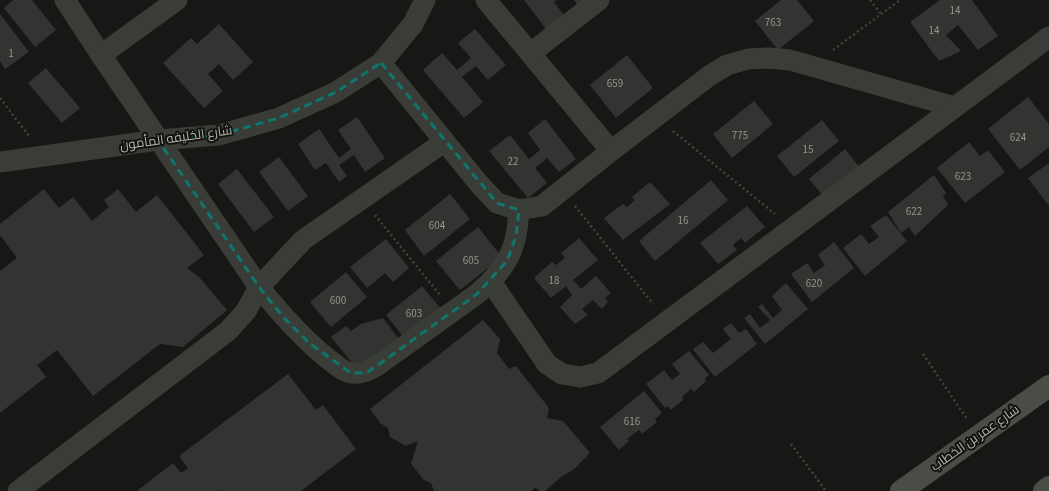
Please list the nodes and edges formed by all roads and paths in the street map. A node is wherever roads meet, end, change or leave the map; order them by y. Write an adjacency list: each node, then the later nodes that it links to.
1 (65, 0): 11 (street)
2 (177, 0): 11 (street)
3 (425, 0): 12 (street, شارع الخليفه المأمون)
4 (486, 0): 10 (street)
5 (599, 0): 10 (street)
6 (870, 0): 8 (path)
7 (900, 0): 8 (path)
8 (881, 14): 13 (path)
9 (1049, 37): 15 (street)
10 (530, 53): 19 (street)
11 (101, 55): 17 (street)
12 (381, 63): 17 (street, شارع الخليفه المأمون); 18 (street)
13 (811, 66): 15 (street); 16 (street)
14 (0, 98): 20 (path)
15 (955, 107): 25 (street)
16 (656, 116): 19 (street); 25 (path)
17 (158, 140): 20 (street, شارع الخليفه المأمون); 27 (street)
18 (444, 142): 23 (street); 24 (street)
19 (611, 151): 22 (street)
20 (44, 156): 21 (street, شارع الخليفه المأمون)
21 (0, 162)
22 (562, 190): 24 (street); 29 (path)
23 (362, 199): 27 (street); 28 (path)
24 (519, 210): 26 (street)
25 (792, 228): 29 (street)
26 (491, 282): 28 (street); 29 (street)
27 (259, 288): 28 (street); 35 (street)
28 (453, 311)
29 (666, 322)
30 (923, 354): 32 (path)
31 (1049, 386): 32 (street, شارع عمر بن الخطاب)
32 (979, 435): 37 (street, شارع عمر بن الخطاب)
33 (791, 444): 36 (path)
34 (1049, 487): 38 (street)
35 (18, 491)
36 (826, 491)
37 (901, 491)
38 (1044, 491)

